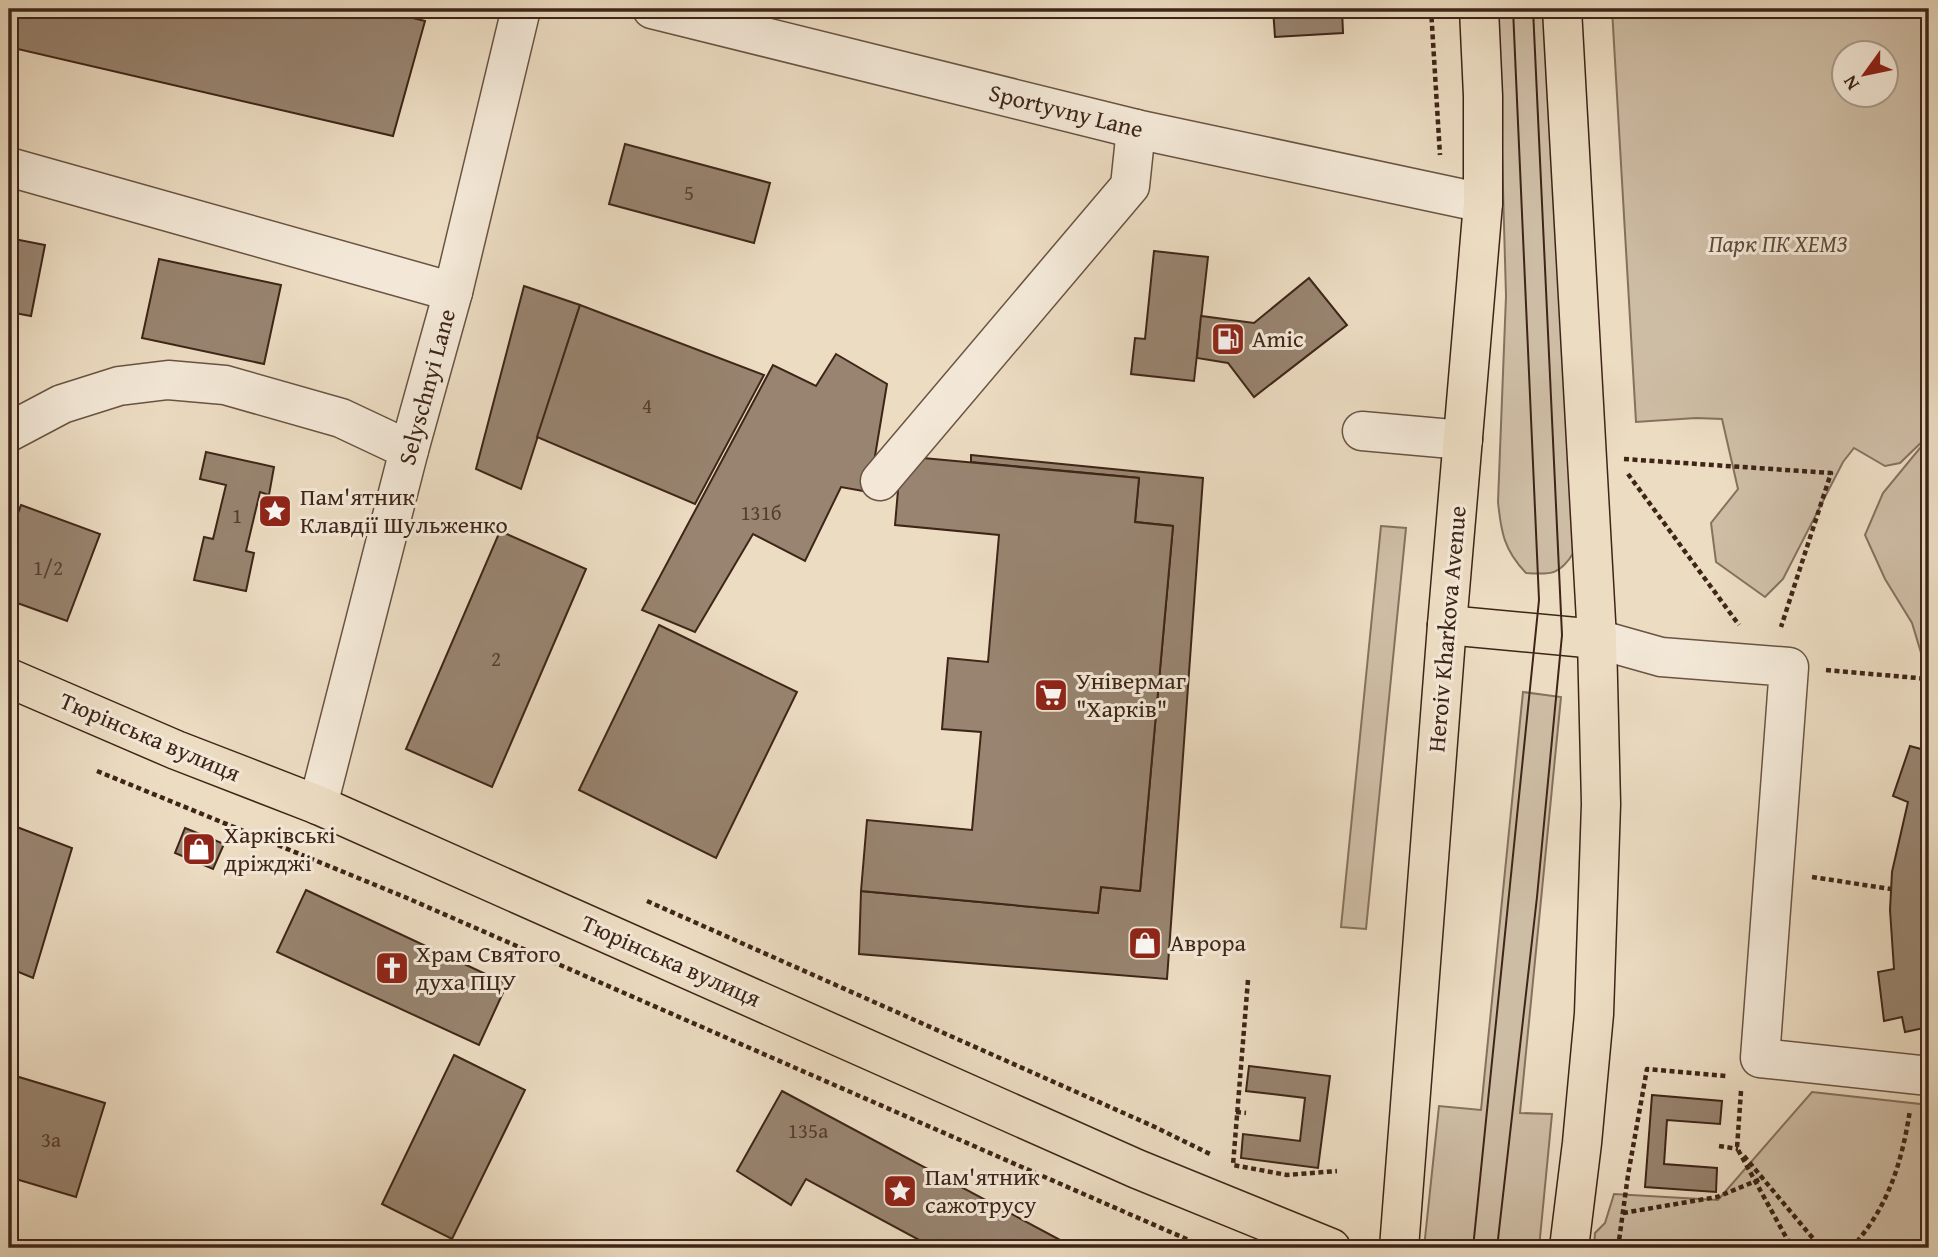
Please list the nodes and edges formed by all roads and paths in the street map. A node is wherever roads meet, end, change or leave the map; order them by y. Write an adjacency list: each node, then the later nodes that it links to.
1 (521, 9): 10 (street, Selyschnyi Lane)
2 (652, 9): 6 (street, Sportyvny Lane)
3 (1430, 9): 8 (path)
4 (1479, 9): 9 (main road, Heroiv Kharkova Avenue)
5 (1562, 9): 17 (main road)
6 (1136, 129): 8 (street, Sportyvny Lane); 15 (street)
7 (9, 167): 10 (street)
8 (1443, 194): 9 (street, Sportyvny Lane)
9 (1483, 203): 13 (main road, Heroiv Kharkova Avenue)
10 (453, 292): 14 (street, Selyschnyi Lane)
11 (1362, 431): 13 (street)
12 (9, 432): 14 (street)
13 (1463, 440): 16 (main road, Heroiv Kharkova Avenue)
14 (409, 450): 22 (street, Selyschnyi Lane)
15 (880, 481)
16 (1447, 625): 17 (main road); 41 (main road, Heroiv Kharkova Avenue)
17 (1597, 639): 18 (street); 42 (main road)
18 (1779, 666): 18 (path); 20 (path); 27 (street)
19 (9, 678): 22 (main road, Тюрінська вулиця)
20 (1929, 679)
21 (97, 771): 39 (path)
22 (318, 805): 40 (main road, Тюрінська вулиця)
23 (1836, 881): 24 (path)
24 (1891, 889)
25 (647, 901): 34 (path)
26 (1248, 980): 30 (path)
27 (1922, 1075): 46 (path)
28 (1728, 1076): 38 (path)
29 (1741, 1089): 33 (path)
30 (1236, 1112): 31 (path); 34 (path)
31 (1246, 1113)
32 (1719, 1146): 33 (path)
33 (1737, 1148): 36 (path); 37 (path)
34 (1233, 1166): 35 (path)
35 (1337, 1171)
36 (1763, 1178): 37 (path); 45 (path)
37 (1756, 1181): 38 (path); 44 (path)
38 (1623, 1213): 43 (path)
39 (1207, 1248)
40 (1331, 1248)
41 (1399, 1248)
42 (1569, 1248)
43 (1618, 1248)
44 (1792, 1248)
45 (1821, 1248)
46 (1851, 1248)

